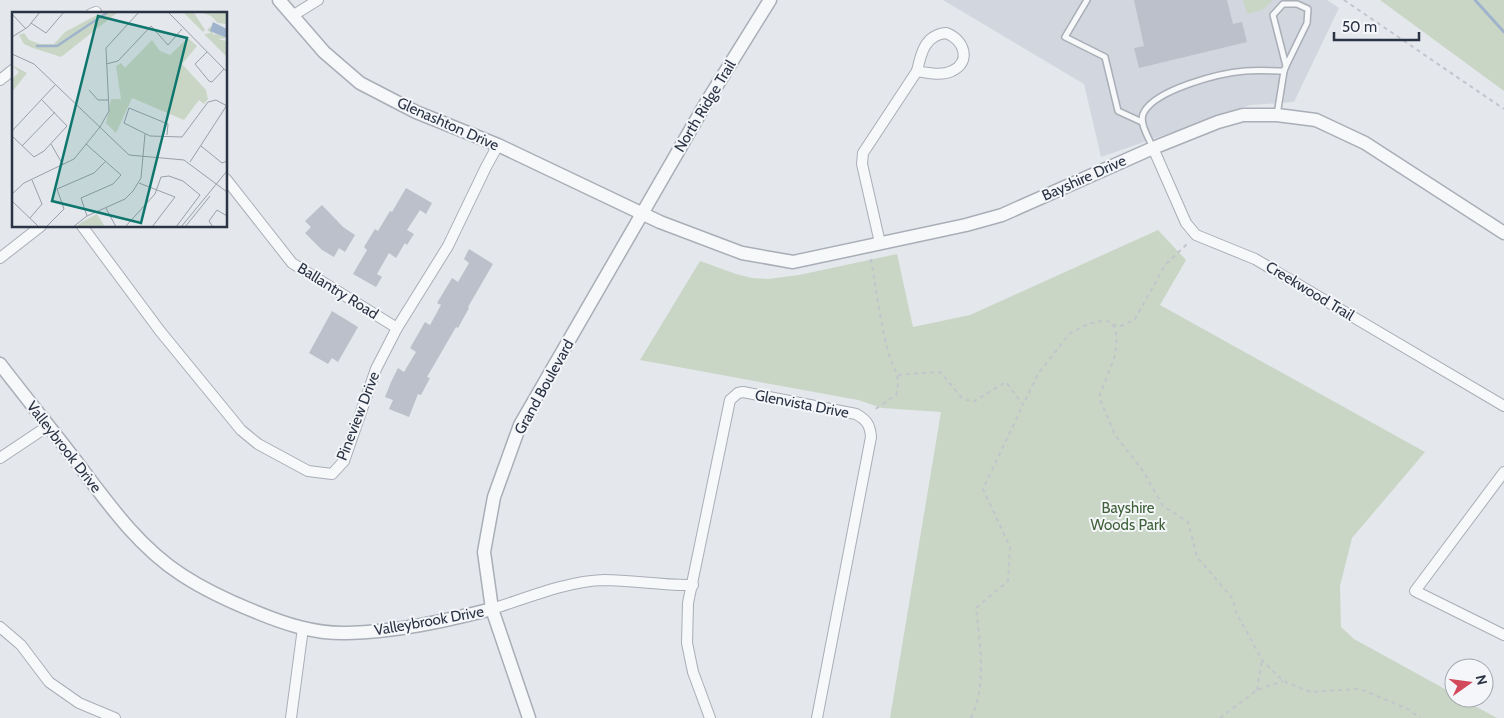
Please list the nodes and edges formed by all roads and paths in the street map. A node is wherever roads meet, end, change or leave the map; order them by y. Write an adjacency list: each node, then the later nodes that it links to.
1 (279, 0): 6 (street, Glenashton Drive)
2 (318, 0): 6 (street)
3 (770, 0): 17 (street, North Ridge Trail)
4 (1087, 0): 13 (lane)
5 (1344, 0): 11 (path)
6 (292, 16): 14 (street, Glenashton Drive)
7 (1285, 68): 7 (lane); 12 (lane); 13 (lane)
8 (12, 71): 10 (street)
9 (917, 71): 9 (street); 21 (street)
10 (0, 80)
11 (1504, 109)
12 (1277, 115): 15 (street, Bayshire Drive); 20 (street, Bayshire Drive)
13 (1142, 122): 15 (lane)
14 (498, 145): 17 (street, Glenashton Drive); 26 (street, Pineview Drive)
15 (1153, 148): 21 (street, Bayshire Drive); 30 (street, Creekwood Trail)
16 (228, 182): 26 (street, Ballantry Road)
17 (642, 213): 21 (street, Bayshire Drive); 36 (street, Grand Boulevard)
18 (38, 228): 23 (street)
19 (83, 228): 26 (street, Pineview Drive)
20 (1504, 233)
21 (880, 243)
22 (1188, 243): 25 (path)
23 (0, 258)
24 (871, 259): 28 (path)
25 (1114, 324): 29 (path); 40 (path)
26 (397, 328)
27 (0, 364): 32 (street, Valleybrook Drive)
28 (898, 375): 29 (path); 31 (path)
29 (1023, 405): 48 (path)
30 (1504, 406)
31 (874, 410)
32 (48, 426): 33 (street); 38 (street, Valleybrook Drive)
33 (0, 458)
34 (1504, 472): 39 (street)
35 (693, 585): 36 (street, Valleybrook Drive); 46 (street, Glenvista Drive); 47 (street, Glenvista Drive)
36 (492, 609): 38 (street, Valleybrook Drive); 45 (street, Grand Boulevard)
37 (0, 627): 43 (street)
38 (304, 628): 44 (street)
39 (1504, 635)
40 (1262, 660): 41 (path); 42 (path)
41 (1283, 681): 42 (path); 50 (path)
42 (1257, 690): 49 (path)
43 (115, 718)
44 (291, 718)
45 (529, 718)
46 (710, 718)
47 (817, 718)
48 (971, 718)
49 (1220, 718)
50 (1420, 718)

